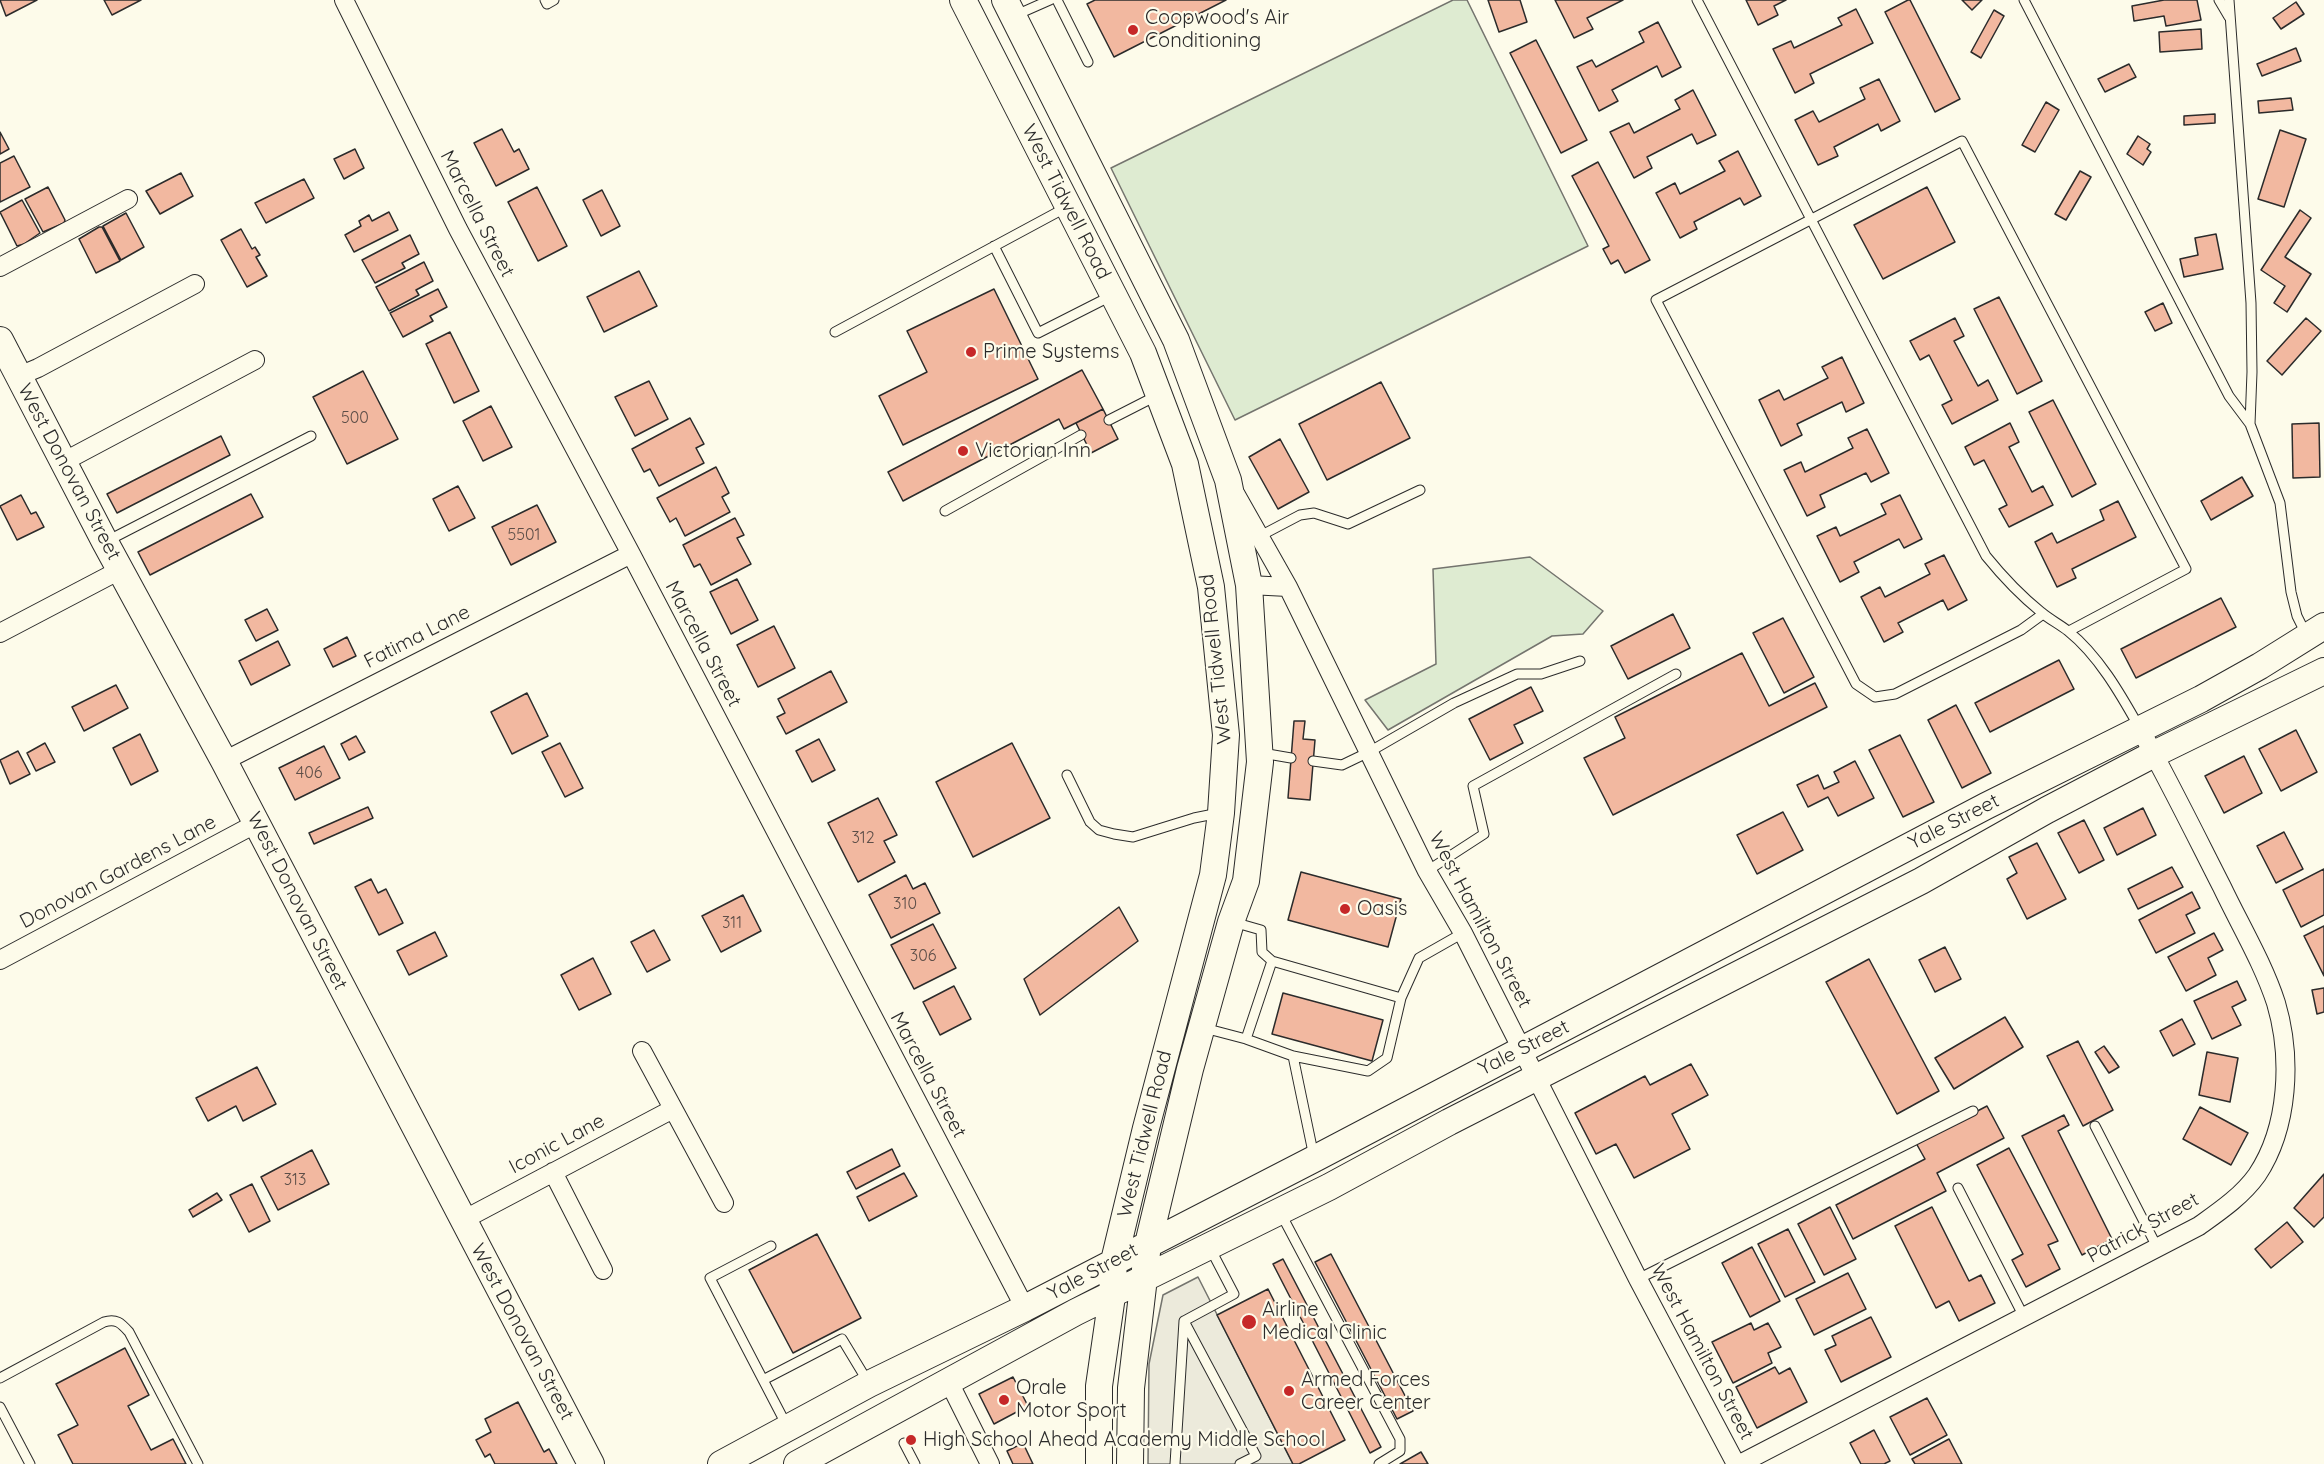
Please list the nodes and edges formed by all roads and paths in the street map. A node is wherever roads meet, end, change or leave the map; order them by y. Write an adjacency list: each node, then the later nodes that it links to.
1 (344, 0): 38 (street, Marcella Street)
2 (545, 0): 3 (lane)
3 (554, 0)
4 (963, 0): 13 (main road, West Tidwell Road)
5 (1050, 0): 11 (lane)
6 (1058, 0): 14 (lane)
7 (1697, 0): 17 (lane)
8 (2024, 0): 29 (lane)
9 (2219, 0): 12 (lane)
10 (2229, 0): 12 (lane)
11 (1009, 8): 13 (main road); 20 (main road, West Tidwell Road)
12 (2230, 20): 29 (lane)
13 (976, 25): 16 (main road, West Tidwell Road)
14 (1088, 62)
15 (128, 200): 19 (street)
16 (1069, 206): 18 (lane); 22 (main road, West Tidwell Road)
17 (1812, 220): 43 (lane); 43 (lane); 44 (lane)
18 (994, 246): 22 (lane); 23 (lane)
19 (0, 267)
20 (1146, 278): 22 (main road); 33 (main road, West Tidwell Road)
21 (195, 284): 26 (street)
22 (1113, 295): 27 (main road, West Tidwell Road)
23 (835, 332)
24 (0, 340): 26 (main road, West Donovan Street)
25 (255, 360): 32 (street)
26 (19, 376): 32 (main road, West Donovan Street)
27 (1158, 395): 28 (lane); 41 (main road, West Tidwell Road)
28 (1109, 420)
29 (2250, 424): 45 (lane)
30 (1082, 435): 35 (lane)
31 (311, 436): 37 (lane)
32 (63, 462): 37 (main road, West Donovan Street)
33 (1228, 480): 36 (street, West Hamilton Street); 40 (main road, West Tidwell Road)
34 (1420, 490): 36 (lane)
35 (945, 511)
36 (1260, 536): 42 (street, West Hamilton Street)
37 (105, 542): 39 (main road, West Donovan Street)
38 (631, 554): 55 (street, Fatima Lane); 94 (street, Marcella Street)
39 (120, 570): 46 (street); 55 (main road, West Donovan Street)
40 (1249, 585): 41 (main road); 42 (street); 52 (main road, West Tidwell Road)
41 (1211, 587): 58 (main road, West Tidwell Road)
42 (1288, 587): 51 (street, West Hamilton Street)
43 (2043, 614): 44 (lane)
44 (2069, 631): 50 (lane)
45 (2316, 631): 50 (main road, Yale Street)
46 (0, 633)
47 (1580, 661): 51 (lane)
48 (2324, 671): 53 (main road, Yale Street)
49 (1676, 674): 60 (lane)
50 (2140, 729): 53 (street, Patrick Street); 61 (main road, Yale Street)
51 (1369, 752): 56 (lane); 60 (street, West Hamilton Street)
52 (1260, 753): 54 (lane); 64 (main road, West Tidwell Road)
53 (2154, 754): 63 (main road, Yale Street); 88 (street, Patrick Street)
54 (1292, 758)
55 (224, 761): 59 (main road, West Donovan Street)
56 (1313, 761)
57 (1067, 775): 58 (lane)
58 (1221, 813): 62 (main road, West Tidwell Road)
59 (257, 823): 66 (street, Donovan Gardens Lane); 84 (main road, West Donovan Street)
60 (1427, 871): 65 (street, West Hamilton Street)
61 (1830, 887): 63 (main road); 71 (main road, Yale Street)
62 (1203, 911): 64 (main road); 89 (main road, West Tidwell Road)
63 (1846, 919): 74 (main road, Yale Street)
64 (1232, 922): 67 (lane); 69 (main road, West Tidwell Road)
65 (1463, 933): 68 (lane); 71 (street, West Hamilton Street)
66 (0, 960)
67 (1272, 961): 68 (lane); 70 (lane)
68 (1401, 998): 73 (lane)
69 (1202, 1027): 70 (lane); 85 (main road, West Tidwell Road)
70 (1246, 1039): 73 (lane)
71 (1521, 1048): 74 (street, West Hamilton Street); 78 (main road, Yale Street)
72 (642, 1051): 75 (street)
73 (1293, 1056): 78 (lane)
74 (1536, 1077): 80 (main road, Yale Street); 91 (street, West Hamilton Street)
75 (673, 1109): 79 (street, Iconic Lane); 82 (street)
76 (1973, 1111): 91 (lane)
77 (2095, 1126): 88 (lane)
78 (1314, 1159): 80 (main road); 85 (main road, Yale Street)
79 (553, 1172): 84 (street, Iconic Lane); 90 (street)
80 (1329, 1187): 83 (main road, Yale Street)
81 (1958, 1188): 95 (lane)
82 (724, 1203)
83 (1280, 1211): 87 (main road, Yale Street); 115 (lane)
84 (463, 1220): 106 (main road, West Donovan Street)
85 (1148, 1244): 89 (main road, Yale Street); 92 (main road, West Tidwell Road)
86 (771, 1246): 98 (lane)
87 (1209, 1247): 92 (main road, Yale Street); 96 (lane)
88 (2157, 1247): 95 (street, Patrick Street)
89 (1114, 1261): 93 (main road, West Tidwell Road); 94 (main road, Yale Street)
90 (603, 1270)
91 (1638, 1279): 116 (street, West Hamilton Street)
92 (1144, 1280): 93 (main road, Yale Street); 112 (main road, West Tidwell Road)
93 (1112, 1296): 99 (main road, Yale Street); 111 (main road, West Tidwell Road)
94 (1025, 1308): 100 (main road, Yale Street)
95 (2024, 1317): 117 (street, Patrick Street)
96 (1184, 1321): 113 (lane); 114 (lane)
97 (0, 1378): 105 (lane)
98 (763, 1380): 100 (lane); 102 (lane)
99 (949, 1382): 108 (main road, Yale Street); 110 (street)
100 (869, 1384): 102 (main road, Yale Street)
101 (0, 1407): 104 (lane)
102 (788, 1428): 107 (main road, Yale Street)
103 (904, 1443): 109 (lane)
104 (30, 1464)
105 (198, 1464)
106 (591, 1464)
107 (721, 1464)
108 (797, 1464)
109 (915, 1464)
110 (990, 1464)
111 (1099, 1464)
112 (1130, 1464)
113 (1175, 1464)
114 (1240, 1464)
115 (1378, 1464)
116 (1736, 1464)
117 (1740, 1464)

